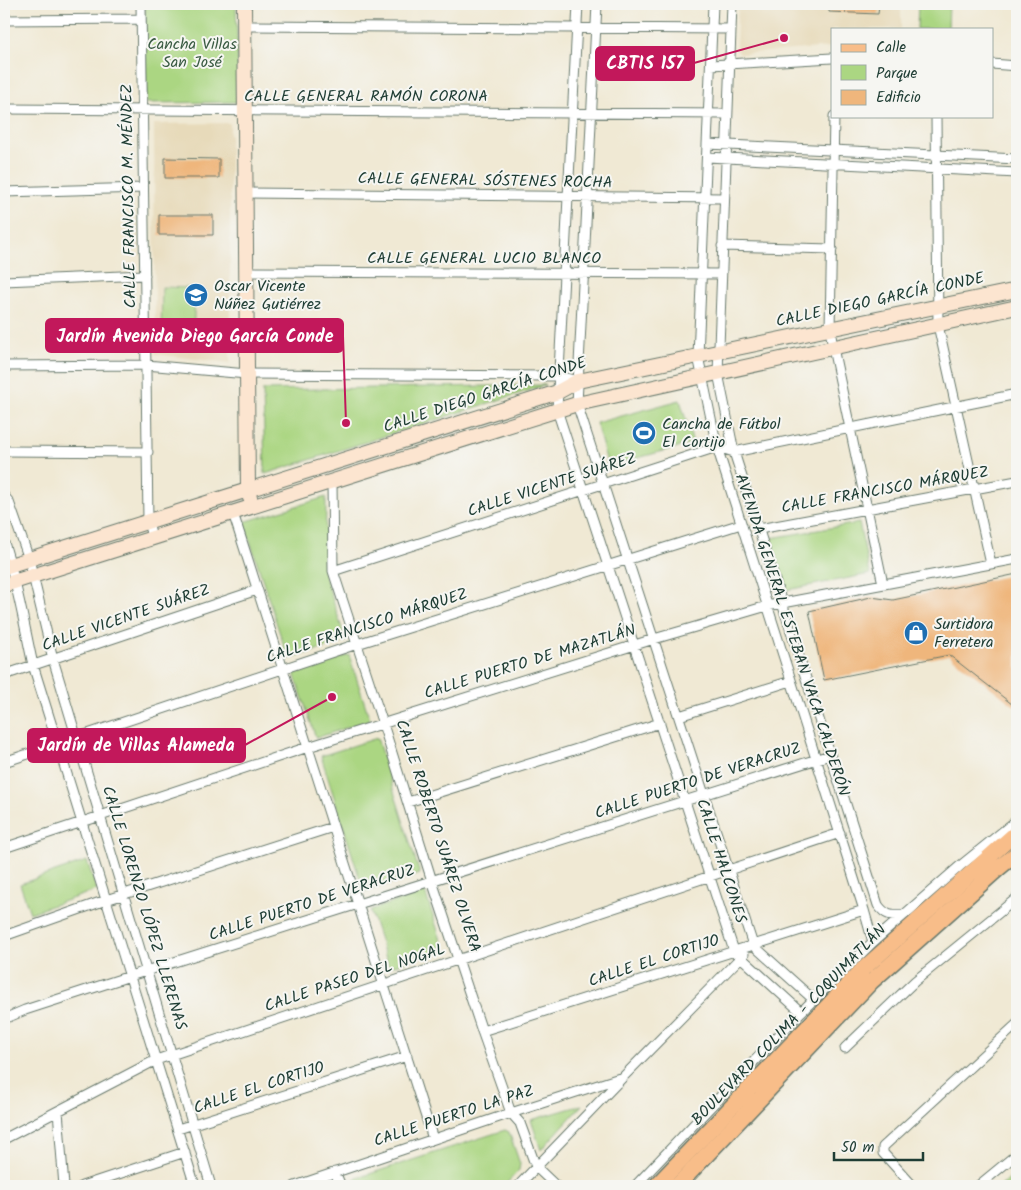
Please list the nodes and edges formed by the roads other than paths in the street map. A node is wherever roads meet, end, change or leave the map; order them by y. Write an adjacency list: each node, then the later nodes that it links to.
1 (141, 4): 7 (street, CALLE FRANCISCO M. MÉNDEZ)
2 (244, 4): 9 (street)
3 (578, 4): 10 (street)
4 (597, 4): 11 (street)
5 (713, 4): 12 (street, AVENIDA GENERAL ESTEBAN VACA CALDERÓN)
6 (732, 4): 13 (street, AVENIDA GENERAL ESTEBAN VACA CALDERÓN)
7 (141, 19): 8 (street); 20 (street, CALLE FRANCISCO M. MÉNDEZ)
8 (4, 20)
9 (244, 26): 10 (street); 21 (street)
10 (577, 28): 11 (street); 22 (street)
11 (596, 28): 12 (street); 23 (street)
12 (712, 29): 13 (street); 17 (street, AVENIDA GENERAL ESTEBAN VACA CALDERÓN)
13 (730, 29): 15 (street, AVENIDA GENERAL ESTEBAN VACA CALDERÓN)
14 (831, 58): 15 (street)
15 (729, 64): 17 (street); 25 (street, AVENIDA GENERAL ESTEBAN VACA CALDERÓN)
16 (994, 64): 18 (street)
17 (711, 65): 24 (street, AVENIDA GENERAL ESTEBAN VACA CALDERÓN)
18 (1017, 66)
19 (4, 109): 20 (street, CALLE GENERAL RAMÓN CORONA)
20 (142, 110): 21 (street, CALLE GENERAL RAMÓN CORONA); 38 (street, CALLE FRANCISCO M. MÉNDEZ)
21 (245, 111): 22 (street, CALLE GENERAL RAMÓN CORONA); 40 (street)
22 (573, 113): 23 (street, CALLE GENERAL RAMÓN CORONA); 41 (street)
23 (592, 113): 24 (street, CALLE GENERAL RAMÓN CORONA); 42 (street)
24 (708, 114): 25 (street, CALLE GENERAL RAMÓN CORONA); 28 (street, AVENIDA GENERAL ESTEBAN VACA CALDERÓN)
25 (727, 114): 29 (street, AVENIDA GENERAL ESTEBAN VACA CALDERÓN)
26 (834, 118): 30 (street)
27 (936, 118): 31 (street)
28 (707, 144): 29 (street); 32 (street, AVENIDA GENERAL ESTEBAN VACA CALDERÓN)
29 (726, 144): 30 (street); 33 (street, AVENIDA GENERAL ESTEBAN VACA CALDERÓN)
30 (833, 150): 31 (street); 35 (street)
31 (936, 154): 34 (street); 36 (street)
32 (707, 157): 33 (street); 43 (street, AVENIDA GENERAL ESTEBAN VACA CALDERÓN)
33 (726, 158): 35 (street); 44 (street, AVENIDA GENERAL ESTEBAN VACA CALDERÓN)
34 (1017, 158)
35 (833, 163): 36 (street); 46 (street)
36 (936, 169): 37 (street); 55 (street)
37 (1017, 173)
38 (143, 188): 39 (street); 52 (street, CALLE FRANCISCO M. MÉNDEZ)
39 (4, 192)
40 (246, 193): 41 (street, CALLE GENERAL SÓSTENES ROCHA); 47 (street)
41 (568, 197): 42 (street, CALLE GENERAL SÓSTENES ROCHA); 48 (street)
42 (587, 197): 43 (street, CALLE GENERAL SÓSTENES ROCHA); 49 (street)
43 (705, 198): 44 (street, CALLE GENERAL SÓSTENES ROCHA); 50 (street, AVENIDA GENERAL ESTEBAN VACA CALDERÓN)
44 (724, 198): 45 (street, AVENIDA GENERAL ESTEBAN VACA CALDERÓN)
45 (722, 246): 46 (street); 51 (street, AVENIDA GENERAL ESTEBAN VACA CALDERÓN)
46 (832, 249): 58 (street)
47 (246, 272): 48 (street, CALLE GENERAL LUCIO BLANCO); 65 (street)
48 (564, 273): 49 (street, CALLE GENERAL LUCIO BLANCO); 66 (street)
49 (584, 273): 50 (street, CALLE GENERAL LUCIO BLANCO); 68 (street)
50 (702, 274): 51 (street, CALLE GENERAL LUCIO BLANCO); 61 (street, AVENIDA GENERAL ESTEBAN VACA CALDERÓN)
51 (721, 274): 60 (street, AVENIDA GENERAL ESTEBAN VACA CALDERÓN)
52 (145, 275): 53 (street); 62 (street, CALLE FRANCISCO M. MÉNDEZ)
53 (4, 282)
54 (1017, 290): 55 (street, CALLE DIEGO GARCÍA CONDE)
55 (937, 306): 57 (street); 58 (street, CALLE DIEGO GARCÍA CONDE)
56 (1017, 307): 57 (street)
57 (938, 325): 59 (street); 72 (street)
58 (830, 328): 59 (street); 60 (street, CALLE DIEGO GARCÍA CONDE)
59 (833, 348): 64 (street); 74 (street)
60 (718, 352): 61 (street, CALLE DIEGO GARCÍA CONDE); 64 (street, AVENIDA GENERAL ESTEBAN VACA CALDERÓN)
61 (698, 356): 67 (street, AVENIDA GENERAL ESTEBAN VACA CALDERÓN); 68 (street, CALLE DIEGO GARCÍA CONDE)
62 (146, 365): 63 (street); 65 (street); 77 (street, CALLE FRANCISCO M. MÉNDEZ)
63 (4, 366)
64 (718, 373): 67 (street); 78 (street, AVENIDA GENERAL ESTEBAN VACA CALDERÓN)
65 (247, 374): 66 (street); 83 (street)
66 (559, 376): 68 (street); 69 (street)
67 (702, 376): 71 (street); 75 (street, AVENIDA GENERAL ESTEBAN VACA CALDERÓN)
68 (578, 381): 69 (street, CALLE DIEGO GARCÍA CONDE); 71 (street)
69 (558, 392): 73 (street); 83 (street, CALLE DIEGO GARCÍA CONDE)
70 (1017, 394): 72 (street)
71 (577, 404): 73 (street); 81 (street, CALLE HALCONES)
72 (956, 406): 74 (street); 82 (street)
73 (557, 410): 79 (street); 84 (street, CALLE HALCONES)
74 (850, 428): 78 (street); 87 (street)
75 (717, 448): 78 (street); 81 (street, CALLE VICENTE SUÁREZ); 90 (street, AVENIDA GENERAL ESTEBAN VACA CALDERÓN)
76 (4, 451): 77 (street)
77 (148, 452): 89 (street, CALLE FRANCISCO M. MÉNDEZ)
78 (734, 452): 91 (street, AVENIDA GENERAL ESTEBAN VACA CALDERÓN)
79 (332, 481): 86 (street); 100 (street, CALLE ROBERTO SUÁREZ OLVERA)
80 (1017, 481): 82 (street, CALLE FRANCISCO MÁRQUEZ)
81 (603, 484): 84 (street, CALLE VICENTE SUÁREZ); 95 (street, CALLE HALCONES)
82 (974, 489): 87 (street, CALLE FRANCISCO MÁRQUEZ); 97 (street)
83 (248, 490): 86 (street); 89 (street, CALLE DIEGO GARCÍA CONDE)
84 (583, 490): 99 (street, CALLE HALCONES); 100 (street, CALLE VICENTE SUÁREZ)
85 (4, 496): 94 (street, CALLE LORENZO LÓPEZ LLERENAS)
86 (254, 506): 88 (street)
87 (867, 509): 91 (street, CALLE FRANCISCO MÁRQUEZ); 103 (street)
88 (233, 513): 92 (street); 104 (street)
89 (148, 521): 92 (street, CALLE FRANCISCO M. MÉNDEZ); 94 (street, CALLE DIEGO GARCÍA CONDE)
90 (741, 524): 95 (street, CALLE FRANCISCO MÁRQUEZ); 106 (street, AVENIDA GENERAL ESTEBAN VACA CALDERÓN)
91 (759, 529): 105 (street, AVENIDA GENERAL ESTEBAN VACA CALDERÓN)
92 (152, 538): 101 (street)
93 (4, 542): 98 (street, CALLE LORENZO LÓPEZ LLERENAS)
94 (29, 559): 98 (street, CALLE DIEGO GARCÍA CONDE); 101 (street, CALLE LORENZO LÓPEZ LLERENAS)
95 (628, 560): 99 (street, CALLE FRANCISCO MÁRQUEZ); 107 (street, CALLE HALCONES)
96 (1017, 560): 97 (street, CALLE PUERTO DE MAZATLÁN)
97 (991, 564): 103 (street, CALLE PUERTO DE MAZATLÁN)
98 (8, 565): 102 (street, CALLE LORENZO LÓPEZ LLERENAS)
99 (608, 566): 108 (street, CALLE FRANCISCO MÁRQUEZ); 109 (street, CALLE HALCONES)
100 (333, 571): 108 (street, CALLE ROBERTO SUÁREZ OLVERA)
101 (33, 576): 102 (street); 112 (street, CALLE LORENZO LÓPEZ LLERENAS)
102 (10, 583): 113 (street, CALLE LORENZO LÓPEZ LLERENAS)
103 (883, 584): 105 (street, CALLE PUERTO DE MAZATLÁN)
104 (257, 590): 112 (street, CALLE VICENTE SUÁREZ); 114 (street)
105 (782, 602): 106 (street, CALLE PUERTO DE MAZATLÁN); 110 (street, AVENIDA GENERAL ESTEBAN VACA CALDERÓN)
106 (767, 606): 107 (street, CALLE PUERTO DE MAZATLÁN); 111 (street, AVENIDA GENERAL ESTEBAN VACA CALDERÓN)
107 (654, 639): 109 (street, CALLE PUERTO DE MAZATLÁN); 117 (street, CALLE HALCONES)
108 (357, 644): 114 (street, CALLE FRANCISCO MÁRQUEZ); 119 (street, CALLE ROBERTO SUÁREZ OLVERA)
109 (634, 646): 118 (street, CALLE HALCONES); 119 (street, CALLE PUERTO DE MAZATLÁN)
110 (796, 647): 111 (street); 123 (street, AVENIDA GENERAL ESTEBAN VACA CALDERÓN)
111 (782, 652): 116 (street, AVENIDA GENERAL ESTEBAN VACA CALDERÓN)
112 (53, 659): 113 (street, CALLE VICENTE SUÁREZ); 120 (street, CALLE LORENZO LÓPEZ LLERENAS)
113 (33, 665): 115 (street, CALLE VICENTE SUÁREZ); 121 (street, CALLE LORENZO LÓPEZ LLERENAS)
114 (282, 668): 120 (street, CALLE FRANCISCO MÁRQUEZ); 122 (street)
115 (4, 675)
116 (791, 681): 117 (street); 124 (street, AVENIDA GENERAL ESTEBAN VACA CALDERÓN)
117 (679, 716): 126 (street, CALLE HALCONES)
118 (660, 723): 127 (street, CALLE HALCONES); 128 (street)
119 (383, 724): 122 (street, CALLE PUERTO DE MAZATLÁN); 128 (street, CALLE ROBERTO SUÁREZ OLVERA)
120 (77, 738): 121 (street, CALLE FRANCISCO MÁRQUEZ); 129 (street, CALLE LORENZO LÓPEZ LLERENAS)
121 (58, 744): 125 (street, CALLE FRANCISCO MÁRQUEZ); 131 (street, CALLE LORENZO LÓPEZ LLERENAS)
122 (308, 748): 129 (street, CALLE PUERTO DE MAZATLÁN); 132 (street)
123 (830, 755): 124 (street, CALLE PUERTO DE VERACRUZ); 145 (street, AVENIDA GENERAL ESTEBAN VACA CALDERÓN)
124 (816, 759): 126 (street, CALLE PUERTO DE VERACRUZ); 134 (street, AVENIDA GENERAL ESTEBAN VACA CALDERÓN)
125 (4, 762)
126 (704, 794): 127 (street, CALLE PUERTO DE VERACRUZ); 137 (street, CALLE HALCONES)
127 (685, 800): 138 (street, CALLE HALCONES); 139 (street, CALLE PUERTO DE VERACRUZ)
128 (408, 802): 139 (street, CALLE ROBERTO SUÁREZ OLVERA)
129 (100, 816): 131 (street, CALLE PUERTO DE MAZATLÁN); 140 (street, CALLE LORENZO LÓPEZ LLERENAS)
130 (1017, 820): 145 (street)
131 (82, 822): 135 (street, CALLE PUERTO DE MAZATLÁN); 142 (street, CALLE LORENZO LÓPEZ LLERENAS)
132 (334, 827): 140 (street); 143 (street)
133 (1017, 832): 183 (main road, BOULEVARD COLIMA - COQUIMATLÁN)
134 (840, 833): 137 (street, CALLE PASEO DEL NOGAL); 144 (street, AVENIDA GENERAL ESTEBAN VACA CALDERÓN)
135 (4, 848)
136 (1017, 853): 184 (main road, BOULEVARD COLIMA - COQUIMATLÁN)
137 (729, 870): 138 (street, CALLE PASEO DEL NOGAL); 148 (street, CALLE HALCONES)
138 (710, 876): 149 (street, CALLE HALCONES); 150 (street, CALLE PASEO DEL NOGAL)
139 (432, 881): 143 (street, CALLE PUERTO DE VERACRUZ); 150 (street, CALLE ROBERTO SUÁREZ OLVERA)
140 (124, 894): 142 (street); 151 (street, CALLE LORENZO LÓPEZ LLERENAS)
141 (1017, 898): 159 (street)
142 (106, 900): 146 (street); 152 (street, CALLE LORENZO LÓPEZ LLERENAS)
143 (358, 904): 151 (street, CALLE PUERTO DE VERACRUZ); 153 (street)
144 (864, 910): 147 (street, AVENIDA GENERAL ESTEBAN VACA CALDERÓN); 148 (street)
145 (904, 915): 147 (street)
146 (4, 936)
147 (873, 942): 154 (street)
148 (753, 945): 149 (street); 154 (street)
149 (738, 954): 155 (street, CALLE HALCONES); 158 (street, CALLE EL CORTIJO); 163 (street)
150 (458, 960): 153 (street, CALLE PASEO DEL NOGAL); 158 (street, CALLE ROBERTO SUÁREZ OLVERA)
151 (147, 971): 152 (street, CALLE PUERTO DE VERACRUZ); 160 (street, CALLE LORENZO LÓPEZ LLERENAS)
152 (130, 976): 156 (street, CALLE PUERTO DE VERACRUZ); 162 (street, CALLE LORENZO LÓPEZ LLERENAS)
153 (384, 984): 160 (street, CALLE PASEO DEL NOGAL); 161 (street)
154 (814, 1000): 155 (street)
155 (801, 1012): 182 (street)
156 (4, 1019)
157 (1017, 1024): 185 (street)
158 (482, 1031): 165 (street, CALLE ROBERTO SUÁREZ OLVERA)
159 (846, 1048)
160 (172, 1055): 162 (street, CALLE PASEO DEL NOGAL); 166 (street, CALLE LORENZO LÓPEZ LLERENAS)
161 (407, 1056): 166 (street, CALLE EL CORTIJO); 169 (street)
162 (156, 1060): 164 (street, CALLE PASEO DEL NOGAL); 167 (street, CALLE LORENZO LÓPEZ LLERENAS)
163 (623, 1077): 165 (street, CALLE PUERTO LA PAZ); 172 (street)
164 (58, 1110): 168 (street, CALLE PASEO DEL NOGAL); 174 (street)
165 (511, 1113): 169 (street, CALLE PUERTO LA PAZ); 172 (street, CALLE ROBERTO SUÁREZ OLVERA)
166 (193, 1125): 167 (street, CALLE EL CORTIJO); 177 (street, CALLE LORENZO LÓPEZ LLERENAS)
167 (178, 1129): 170 (street, CALLE LORENZO LÓPEZ LLERENAS)
168 (4, 1138)
169 (433, 1138): 173 (street, CALLE PUERTO LA PAZ)
170 (185, 1152): 175 (street); 176 (street, CALLE LORENZO LÓPEZ LLERENAS)
171 (1017, 1154): 186 (street)
172 (536, 1168): 180 (street); 181 (street, CALLE ROBERTO SUÁREZ OLVERA)
173 (335, 1172): 178 (street, CALLE PUERTO LA PAZ); 179 (street)
174 (64, 1186)
175 (82, 1186)
176 (196, 1186)
177 (211, 1186)
178 (295, 1186)
179 (341, 1186)
180 (518, 1186)
181 (556, 1186)
182 (635, 1186)
183 (656, 1186)
184 (677, 1186)
185 (913, 1186)
186 (978, 1186)

